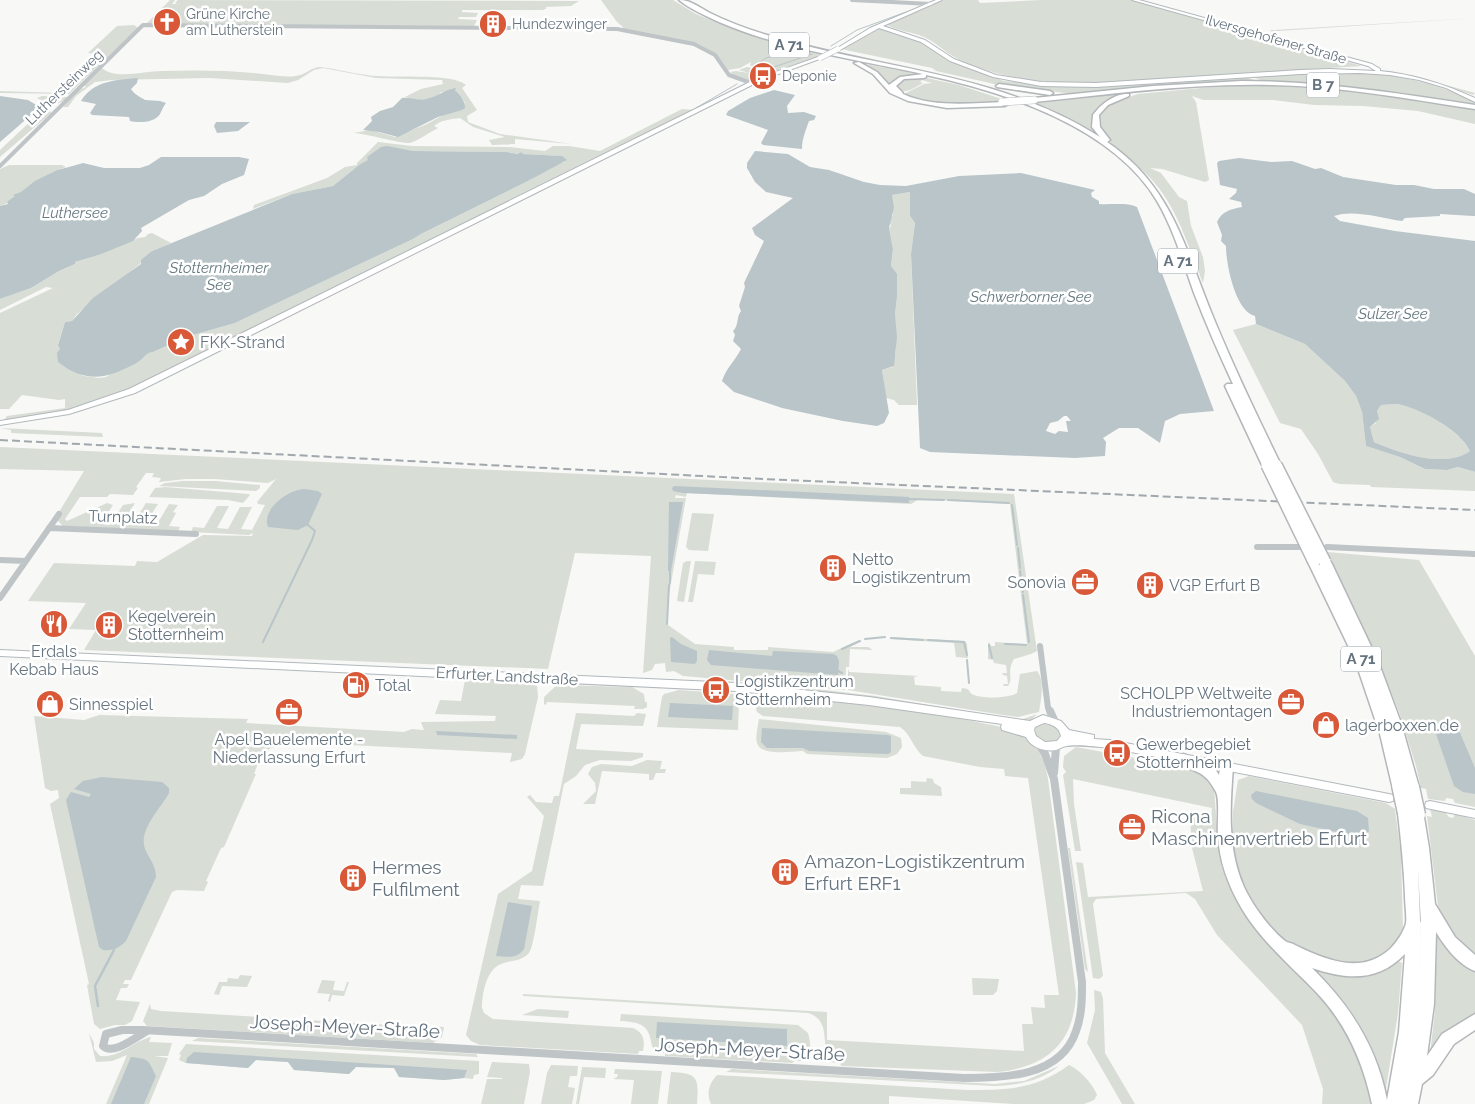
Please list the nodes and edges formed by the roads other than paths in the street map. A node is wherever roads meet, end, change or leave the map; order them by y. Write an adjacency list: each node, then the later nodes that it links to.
1 (676, 0): 9 (highway, A 71)
2 (682, 0): 11 (highway, A 71)
3 (852, 0): 7 (street)
4 (925, 0): 7 (street)
5 (940, 0): 7 (street)
6 (1134, 0): 10 (street, Ilversgehofener Straße)
7 (929, 4): 8 (street)
8 (879, 26): 10 (street); 13 (street, bridge)
9 (844, 58): 11 (highway, A 71); 18 (highway)
10 (1382, 73): 12 (street, Ilversgehofener Straße)
11 (937, 76): 15 (highway); 18 (highway); 20 (highway, A 71); 23 (highway, A 71)
12 (1417, 79): 17 (street)
13 (751, 84): 21 (street, Luthersteinweg); 22 (street)
14 (1152, 91): 16 (highway); 19 (highway, B 7); 20 (highway)
15 (1101, 93): 16 (highway); 19 (highway, B 7)
16 (1036, 100): 18 (highway, bridge)
17 (1475, 100)
18 (1004, 103)
19 (1475, 108)
20 (1115, 151): 23 (highway, A 71)
21 (0, 166)
22 (0, 423)
23 (1271, 465): 48 (highway, A 71, bridge)
24 (59, 514): 25 (street)
25 (49, 528): 26 (street, Turnplatz); 32 (street)
26 (196, 534)
27 (1257, 546): 28 (street)
28 (1299, 547)
29 (1327, 547): 30 (street)
30 (1475, 554)
31 (0, 560): 32 (street)
32 (26, 561): 33 (street)
33 (0, 598)
34 (1040, 646): 36 (street)
35 (0, 653): 38 (street, Erfurter Landstraße)
36 (1048, 708): 37 (street); 38 (street)
37 (1055, 722): 38 (street, Erfurter Landstraße); 39 (street)
38 (1033, 727): 40 (street)
39 (1062, 740): 40 (street); 41 (street); 44 (street, Joseph-Meyer-Straße)
40 (1039, 744): 44 (street, Joseph-Meyer-Straße)
41 (1110, 744): 42 (street)
42 (1184, 759): 43 (street); 45 (highway)
43 (1226, 767): 45 (highway); 46 (street)
44 (1054, 779): 55 (street, Joseph-Meyer-Straße)
45 (1225, 794): 52 (highway)
46 (1390, 798)
47 (1430, 805): 49 (street)
48 (1411, 814): 50 (highway, A 71); 51 (highway, A 71)
49 (1475, 814)
50 (1428, 902): 53 (highway); 56 (highway, A 71)
51 (1415, 921): 52 (highway); 58 (highway, A 71)
52 (1275, 941): 57 (highway)
53 (1475, 964)
54 (1475, 1021): 56 (highway)
55 (147, 1031)
56 (1416, 1079): 59 (highway, A 71)
57 (1380, 1104)
58 (1395, 1104)
59 (1410, 1104)

